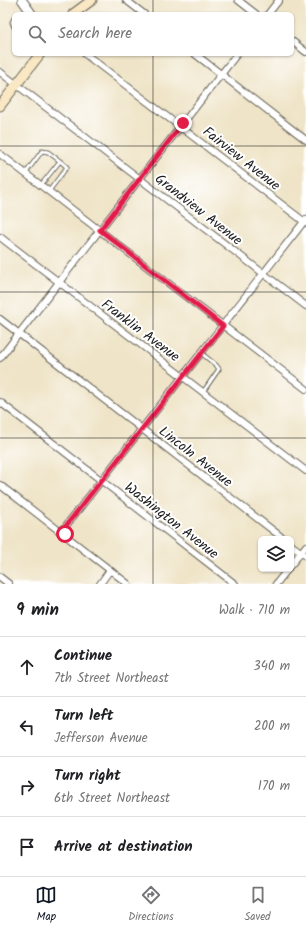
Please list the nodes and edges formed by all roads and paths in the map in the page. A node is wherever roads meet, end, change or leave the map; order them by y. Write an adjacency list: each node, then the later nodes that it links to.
1 (22, 0): 6 (street)
2 (92, 0): 7 (main road)
3 (126, 0): 8 (street)
4 (279, 0): 10 (street)
5 (241, 1): 9 (street)
6 (31, 12)
7 (76, 12)
8 (141, 12)
9 (254, 12)
10 (270, 12)
11 (294, 43): 12 (street)
12 (306, 52)
13 (39, 56): 19 (main road)
14 (88, 56): 21 (street, Fairview Avenue)
15 (198, 56): 18 (street)
16 (235, 56): 18 (street)
17 (0, 72): 19 (street, Grandview Avenue)
18 (221, 74): 21 (street); 22 (street)
19 (17, 85): 20 (main road); 26 (street, Grandview Avenue)
20 (0, 106)
21 (180, 127): 26 (street); 29 (street, Fairview Avenue)
22 (306, 140)
23 (0, 154): 25 (street)
24 (60, 161): 25 (lane); 27 (lane); 28 (lane)
25 (25, 174): 27 (street)
26 (140, 178): 30 (street); 32 (street, Grandview Avenue)
27 (41, 185): 28 (street)
28 (49, 191): 30 (street)
29 (305, 222): 32 (street)
30 (100, 230): 33 (street); 36 (street)
31 (0, 237): 33 (street, Franklin Avenue)
32 (263, 274): 34 (street, Grandview Avenue); 36 (street)
33 (59, 282): 37 (street); 40 (street, Franklin Avenue)
34 (306, 306)
35 (0, 319): 37 (street, Lincoln Avenue)
36 (223, 326): 38 (street); 41 (street)
37 (19, 333): 39 (street); 44 (street, Lincoln Avenue)
38 (201, 353): 40 (street); 42 (lane)
39 (0, 358)
40 (183, 377): 42 (street, Franklin Avenue); 44 (street)
41 (306, 389)
42 (203, 393): 45 (street, Franklin Avenue)
43 (0, 402): 46 (street, Washington Avenue)
44 (142, 429): 46 (street); 49 (street, Lincoln Avenue)
45 (306, 471)
46 (102, 480): 48 (street); 60 (street, Washington Avenue)
47 (0, 485): 48 (street)
48 (61, 532): 54 (street)
49 (280, 536)
50 (306, 546): 52 (street)
51 (294, 547): 52 (street)
52 (303, 554): 53 (street)
53 (294, 562)
54 (110, 570): 58 (street); 59 (street)
55 (286, 572): 61 (street)
56 (0, 577): 57 (street)
57 (9, 584)
58 (100, 584)
59 (128, 584)
60 (235, 584)
61 (276, 584)

